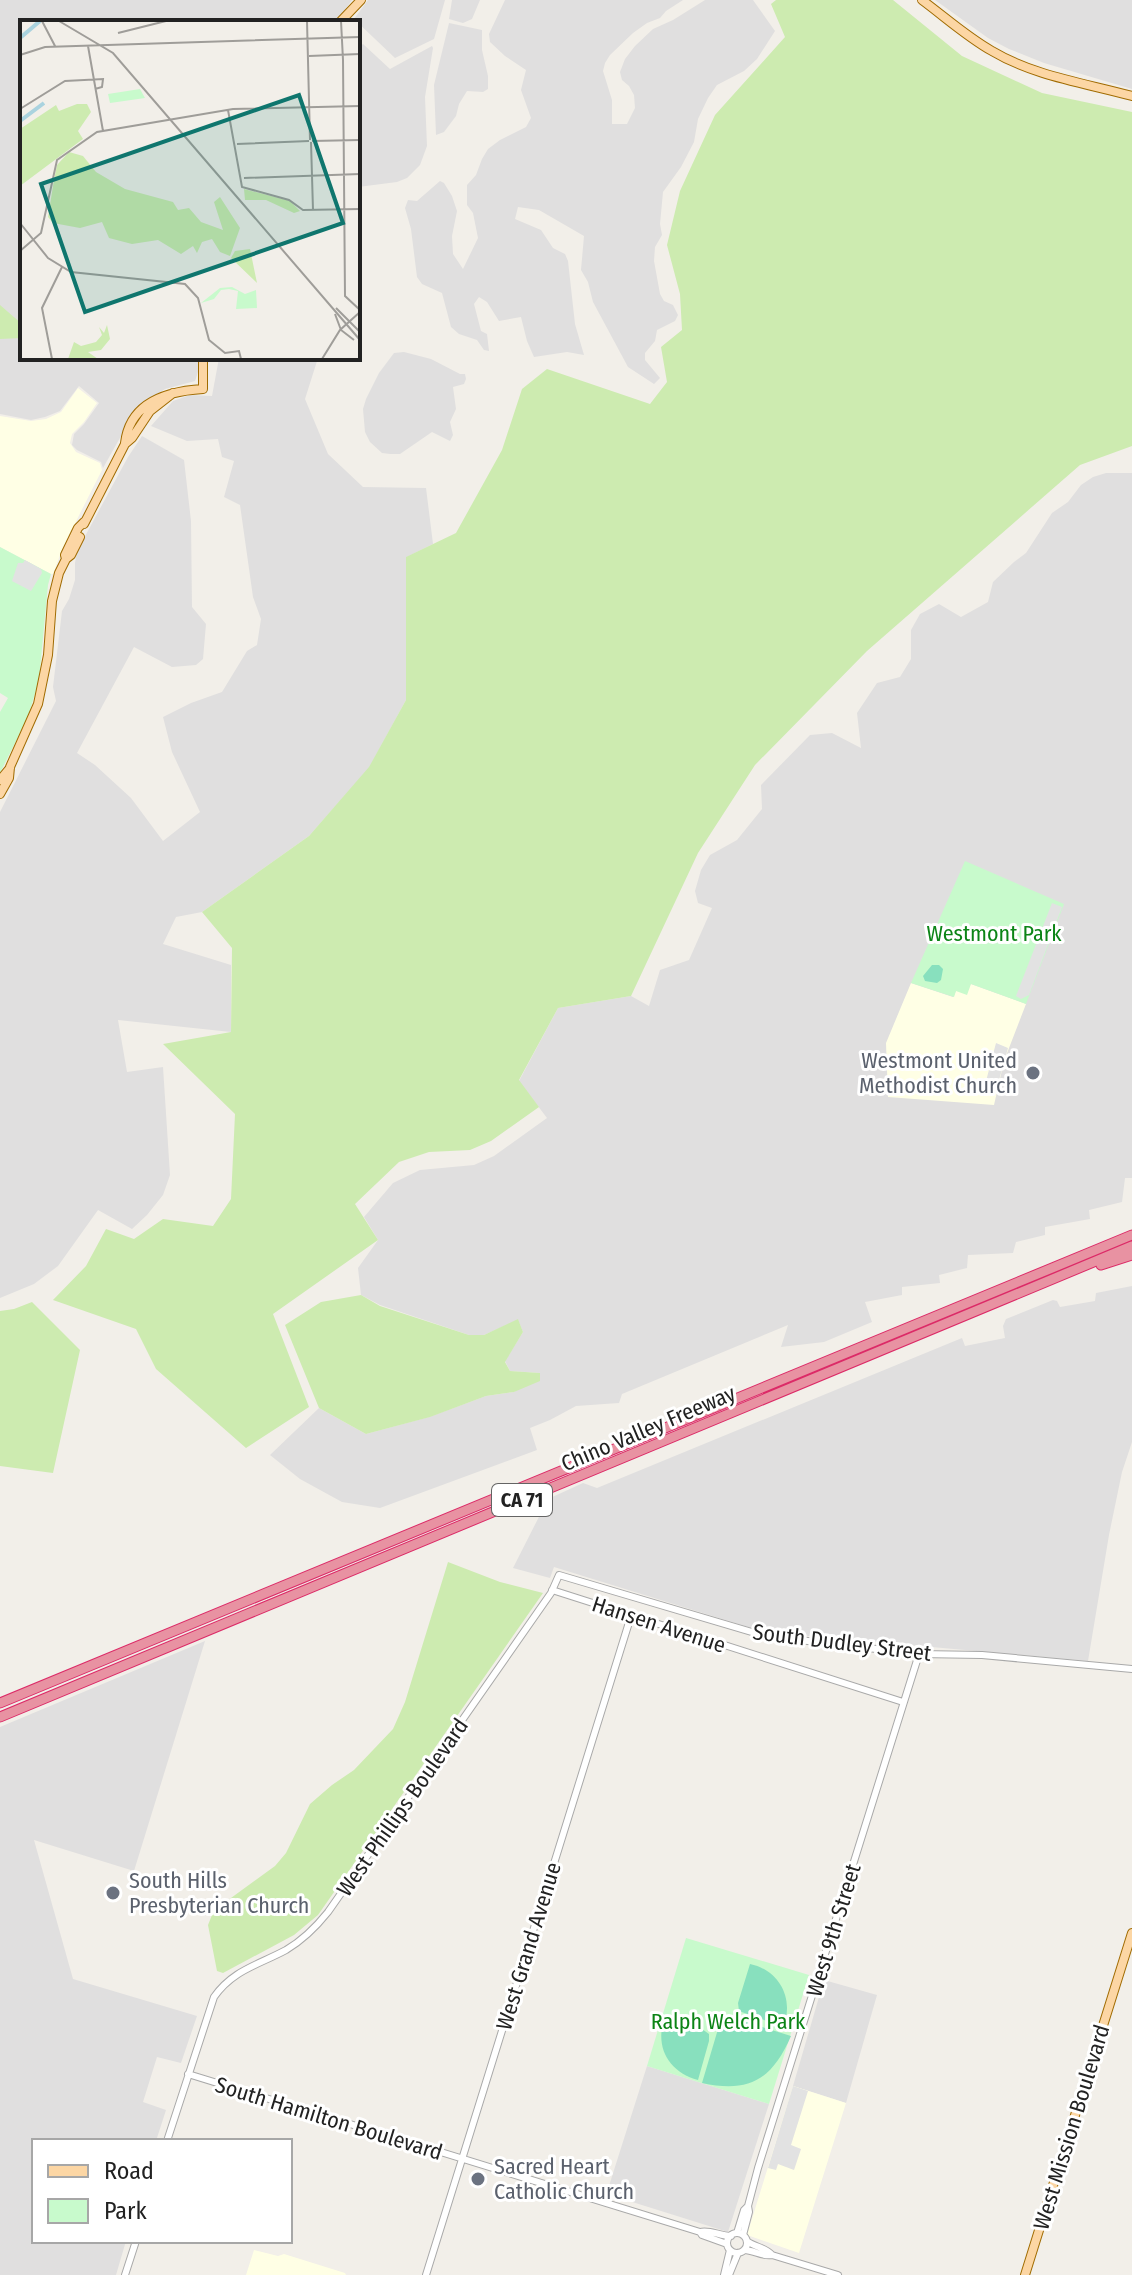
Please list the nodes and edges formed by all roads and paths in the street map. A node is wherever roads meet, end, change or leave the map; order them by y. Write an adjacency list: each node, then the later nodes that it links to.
1 (922, 0): 4 (main road)
2 (358, 1): 3 (main road)
3 (342, 20)
4 (1132, 96)
5 (203, 360): 6 (main road)
6 (10, 767): 7 (main road); 8 (main road)
7 (0, 780)
8 (0, 794)
9 (1132, 1232): 19 (highway, Chino Valley Freeway / CA 71)
10 (1132, 1246): 12 (highway, Chino Valley Freeway / CA 71)
11 (1132, 1255): 12 (highway)
12 (1044, 1282): 20 (highway, Chino Valley Freeway / CA 71)
13 (559, 1575): 14 (street, West Phillips Boulevard); 16 (street, South Dudley Street)
14 (552, 1590): 15 (street, Hansen Avenue); 22 (street, West Phillips Boulevard)
15 (631, 1616): 18 (street, Hansen Avenue); 24 (street, West Grand Avenue)
16 (919, 1654): 17 (street, South Dudley Street); 18 (street, West 9th Street)
17 (1132, 1669)
18 (903, 1702): 26 (street, West 9th Street)
19 (0, 1703)
20 (0, 1717)
21 (1132, 1933): 35 (main road, West Mission Boulevard)
22 (188, 2074): 23 (street, West Phillips Boulevard); 24 (street, South Hamilton Boulevard)
23 (168, 2139)
24 (462, 2159): 25 (street, South Hamilton Boulevard); 32 (street, West Grand Avenue)
25 (700, 2232): 26 (street, South Hamilton Boulevard); 28 (street, South Hamilton Boulevard)
26 (739, 2236): 28 (street); 29 (street); 30 (street, South Hamilton Boulevard)
27 (135, 2243): 31 (street)
28 (728, 2247): 29 (street, South Hamilton Boulevard); 33 (street)
29 (741, 2252): 30 (street, South Hamilton Boulevard); 33 (street)
30 (772, 2255): 34 (street, South Hamilton Boulevard)
31 (125, 2275)
32 (426, 2275)
33 (726, 2275)
34 (838, 2275)
35 (1025, 2275)

